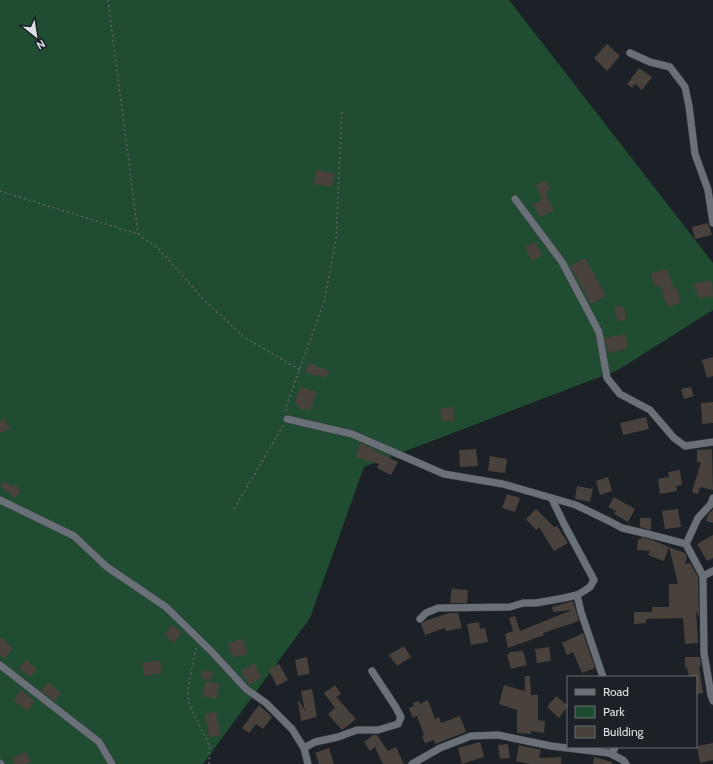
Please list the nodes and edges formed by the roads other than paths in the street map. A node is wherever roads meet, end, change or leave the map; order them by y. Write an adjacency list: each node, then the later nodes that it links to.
1 (630, 53): 3 (street)
2 (515, 199): 5 (street)
3 (713, 223)
4 (287, 419): 7 (street)
5 (713, 442)
6 (713, 498): 9 (street)
7 (552, 499): 9 (street); 12 (street)
8 (0, 500): 18 (street)
9 (686, 544): 11 (street)
10 (713, 571): 11 (street)
11 (703, 576): 17 (street)
12 (577, 595): 13 (street); 16 (street)
13 (420, 619)
14 (0, 665): 21 (street)
15 (372, 671): 18 (street)
16 (603, 676)
17 (713, 701)
18 (304, 748): 22 (street)
19 (615, 748): 20 (street)
20 (612, 754): 23 (street); 24 (street)
21 (112, 764)
22 (308, 764)
23 (412, 764)
24 (626, 764)

